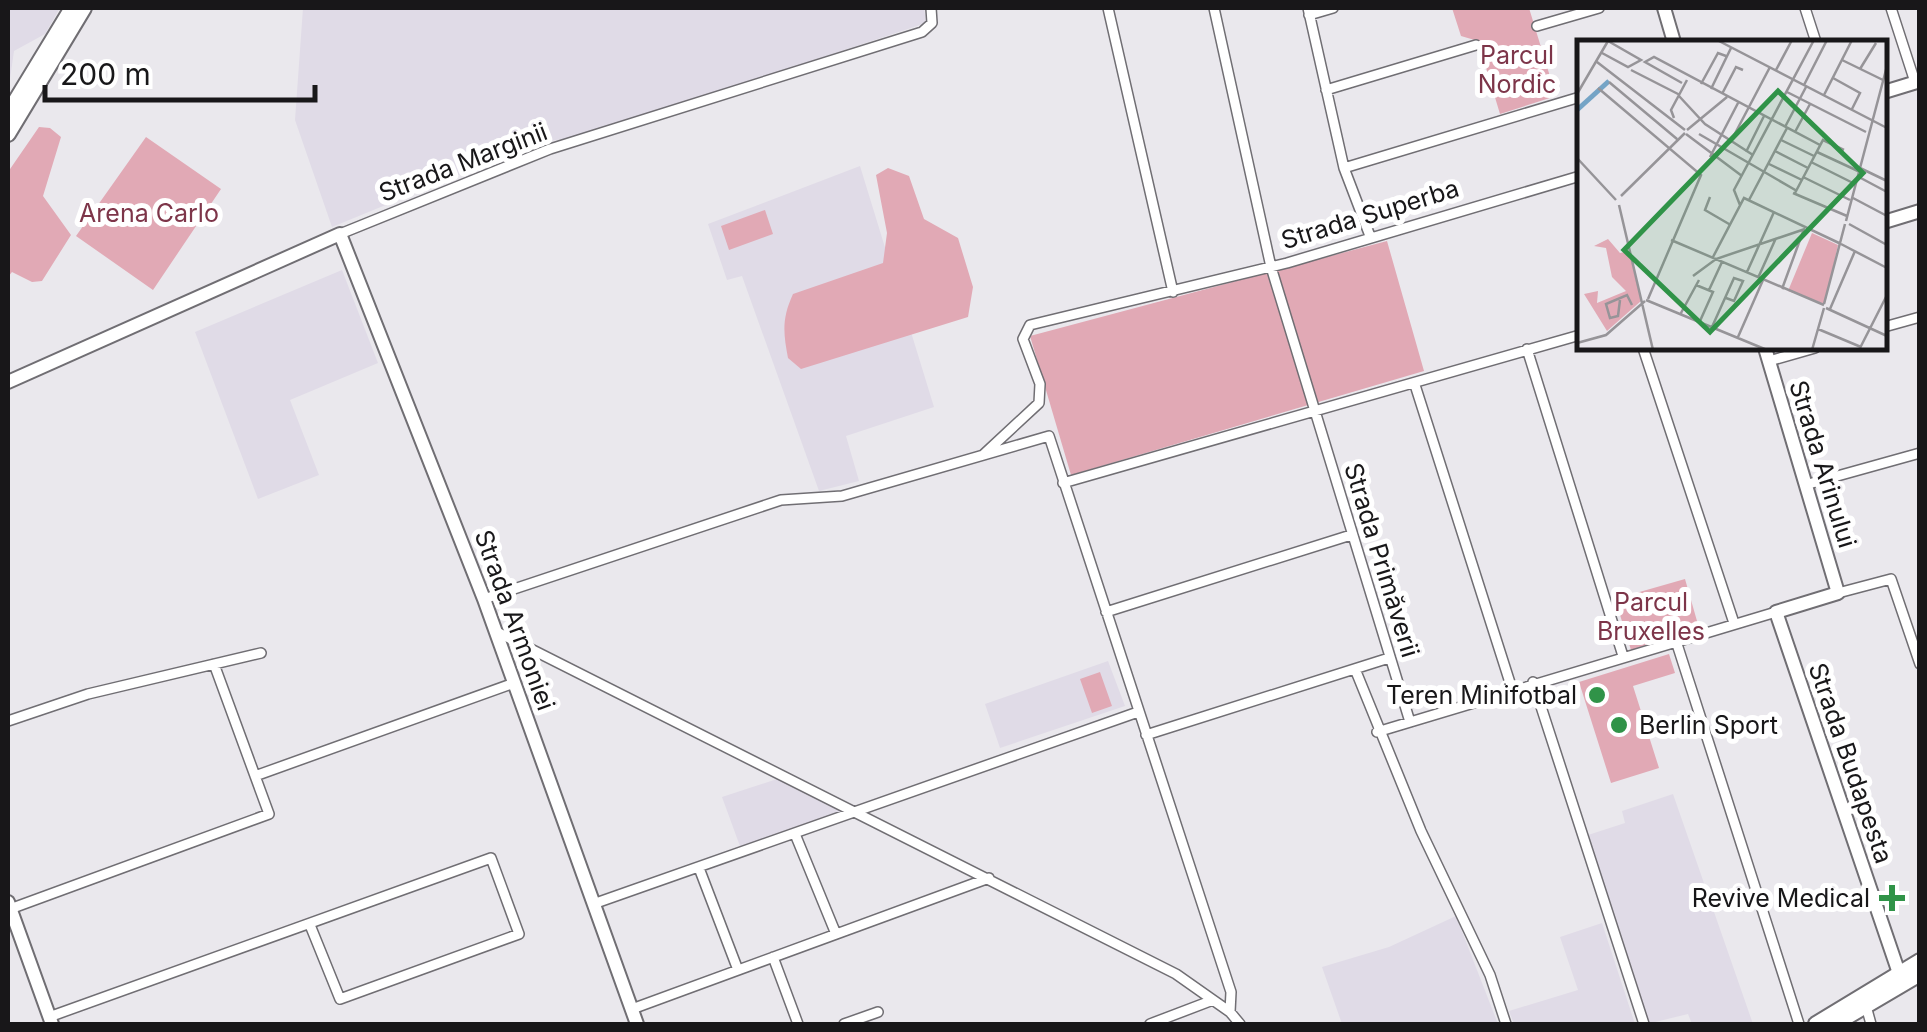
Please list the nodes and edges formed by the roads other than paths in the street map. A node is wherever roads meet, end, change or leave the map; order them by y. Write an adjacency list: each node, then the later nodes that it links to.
1 (72, 8): 20 (main road)
2 (84, 8): 21 (main road)
3 (931, 8): 26 (street, Strada Marginii)
4 (1108, 8): 29 (street)
5 (1214, 8): 28 (street, Strada Primăverii)
6 (1333, 8): 11 (street)
7 (1599, 8): 12 (street)
8 (1664, 8): 13 (street)
9 (1805, 8): 14 (street)
10 (1891, 8): 16 (street)
11 (1308, 11): 17 (street)
12 (1537, 26)
13 (1673, 40)
14 (1815, 40)
15 (1476, 45): 17 (street)
16 (1917, 82): 18 (street)
17 (1326, 90): 22 (street)
18 (1887, 91)
19 (1577, 98): 22 (street)
20 (8, 116)
21 (8, 134)
22 (1344, 168): 27 (street)
23 (1577, 177): 27 (street, Strada Superba)
24 (1920, 211): 25 (street)
25 (1887, 221)
26 (340, 234): 37 (street, Strada Marginii); 46 (street, Strada Armoniei)
27 (1370, 236): 28 (street, Strada Superba)
28 (1271, 267): 29 (street, Strada Superba); 39 (street, Strada Primăverii)
29 (1172, 292): 41 (street, Strada Superba)
30 (1920, 316): 31 (street)
31 (1887, 326)
32 (1577, 336): 33 (street)
33 (1527, 349): 38 (street); 53 (street)
34 (1645, 350): 49 (street)
35 (1799, 350): 36 (street)
36 (1767, 354): 43 (street, Strada Arinului)
37 (8, 382)
38 (1415, 385): 39 (street); 60 (street)
39 (1312, 411): 42 (street); 44 (street, Strada Primăverii)
40 (1920, 452): 43 (street)
41 (984, 455): 42 (street); 46 (street)
42 (1063, 483): 47 (street)
43 (1806, 485): 45 (street, Strada Arinului)
44 (1351, 535): 47 (street); 54 (street, Strada Primăverii)
45 (1838, 592): 48 (street); 56 (street)
46 (484, 598): 50 (street, Strada Armoniei)
47 (1106, 612): 61 (street)
48 (1776, 612): 49 (street); 79 (street, Strada Budapesta)
49 (1734, 623): 51 (street)
50 (495, 630): 59 (street, Strada Armoniei); 67 (street)
51 (1676, 641): 53 (street); 93 (street)
52 (261, 653): 55 (street)
53 (1624, 656): 58 (street)
54 (1389, 658): 57 (street); 63 (street, Strada Primăverii)
55 (214, 664): 62 (street); 66 (street)
56 (1920, 664)
57 (1355, 669): 64 (street); 65 (street)
58 (1533, 682): 60 (street); 92 (street)
59 (514, 683): 66 (street); 71 (street, Strada Armoniei)
60 (1512, 689): 63 (street)
61 (1138, 712): 65 (street); 67 (street)
62 (8, 721)
63 (1410, 722): 64 (street)
64 (1378, 732): 91 (street)
65 (1146, 735): 84 (street)
66 (256, 776): 72 (street)
67 (856, 812): 68 (street); 70 (street)
68 (795, 834): 69 (street); 74 (street)
69 (698, 868): 71 (street); 77 (street)
70 (990, 878): 74 (street); 80 (street)
71 (596, 903): 82 (street, Strada Armoniei)
72 (9, 906): 85 (street)
73 (310, 925): 73 (street); 85 (street)
74 (836, 934): 75 (street)
75 (773, 957): 77 (street); 87 (street)
76 (1920, 961): 79 (main road)
77 (738, 970): 82 (street)
78 (1920, 974): 79 (main road)
79 (1901, 980): 81 (main road); 94 (main road)
80 (1213, 1000): 84 (street); 89 (street)
81 (1866, 1006): 95 (main road); 96 (street)
82 (632, 1009): 86 (street, Strada Armoniei)
83 (878, 1012): 88 (street)
84 (1230, 1012): 90 (street)
85 (51, 1021)
86 (637, 1024)
87 (798, 1024)
88 (844, 1024)
89 (1150, 1024)
90 (1240, 1024)
91 (1506, 1024)
92 (1644, 1024)
93 (1799, 1024)
94 (1816, 1024)
95 (1835, 1024)
96 (1871, 1024)

